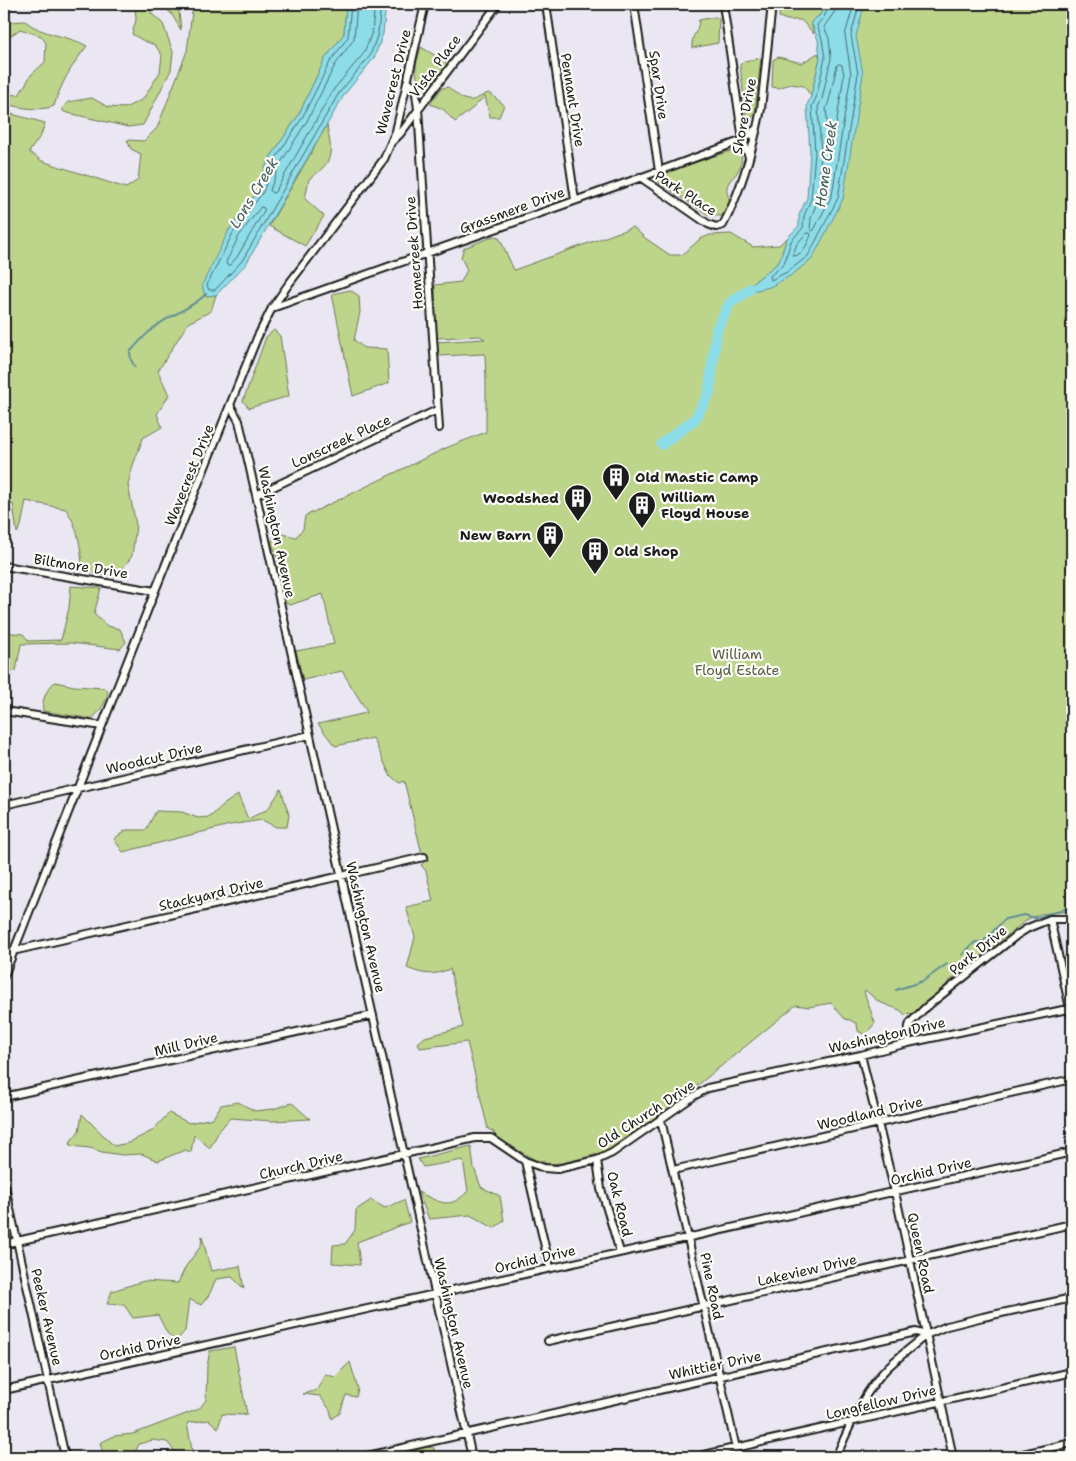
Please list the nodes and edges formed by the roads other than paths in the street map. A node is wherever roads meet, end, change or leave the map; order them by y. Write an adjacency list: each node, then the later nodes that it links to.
1 (425, 4): 7 (street, Wavecrest Drive)
2 (498, 4): 8 (street, Vista Place)
3 (546, 4): 15 (street, Pennant Drive)
4 (634, 4): 13 (street, Spar Drive)
5 (723, 4): 10 (street)
6 (772, 4): 9 (street, Shore Drive)
7 (407, 82): 8 (street, Homecreek Drive); 11 (street, Wavecrest Drive)
8 (418, 109): 11 (street, Vista Place); 17 (street, Homecreek Drive)
9 (757, 128): 10 (street, Grassmere Drive); 12 (street, Shore Drive)
10 (743, 140): 12 (street); 13 (street, Grassmere Drive)
11 (391, 143): 18 (street, Wavecrest Drive)
12 (749, 158): 16 (street, Shore Drive)
13 (659, 171): 14 (street, Grassmere Drive)
14 (640, 177): 15 (street, Grassmere Drive); 16 (street, Park Place)
15 (575, 200): 17 (street, Grassmere Drive)
16 (719, 226)
17 (427, 254): 18 (street, Grassmere Drive); 20 (street, Homecreek Drive)
18 (272, 308): 19 (street, Wavecrest Drive)
19 (230, 405): 22 (street, Washington Avenue); 24 (street, Wavecrest Drive)
20 (437, 410): 21 (street, Homecreek Drive); 22 (street, Lonscreek Place)
21 (439, 428)
22 (256, 495): 27 (street, Washington Avenue)
23 (4, 566): 24 (street, Biltmore Drive)
24 (155, 591): 26 (street, Wavecrest Drive)
25 (4, 711): 26 (street)
26 (102, 726): 28 (street, Wavecrest Drive)
27 (310, 735): 28 (street, Woodcut Drive); 31 (street, Washington Avenue)
28 (78, 789): 29 (street, Woodcut Drive); 34 (street, Wavecrest Drive)
29 (4, 805)
30 (424, 858): 31 (street, Stackyard Drive)
31 (342, 877): 34 (street, Stackyard Drive); 38 (street, Washington Avenue)
32 (1050, 919): 33 (street, Park Drive); 37 (street); 40 (street, Park Drive)
33 (1072, 919)
34 (13, 952): 35 (street, Stackyard Drive); 36 (street, Wavecrest Drive)
35 (4, 953)
36 (4, 976)
37 (1071, 1008): 39 (street); 40 (street, Washington Drive)
38 (373, 1015): 44 (street, Mill Drive); 48 (street, Washington Avenue)
39 (1072, 1016)
40 (908, 1043): 41 (street, Washington Drive)
41 (861, 1055): 43 (street, Washington Drive); 46 (street, Queen Road)
42 (1072, 1079): 46 (street, Woodland Drive)
43 (708, 1088): 45 (street, Old Church Drive)
44 (4, 1097)
45 (660, 1120): 49 (street, Old Church Drive); 51 (street, Pine Road)
46 (879, 1124): 51 (street, Woodland Drive); 53 (street, Queen Road)
47 (1072, 1152): 53 (street, Orchid Drive)
48 (403, 1154): 50 (street, Church Drive); 56 (street, Church Drive); 61 (street, Washington Avenue)
49 (597, 1160): 50 (street, Church Drive); 58 (street, Oak Road)
50 (525, 1161): 60 (street)
51 (673, 1170): 55 (street, Pine Road)
52 (4, 1182): 56 (street, Peeker Avenue)
53 (895, 1192): 55 (street, Orchid Drive); 59 (street, Queen Road)
54 (1072, 1224): 59 (street, Lakeview Drive)
55 (689, 1238): 58 (street, Orchid Drive); 63 (street, Pine Road)
56 (17, 1242): 57 (street, Church Drive); 68 (street, Peeker Avenue)
57 (4, 1244)
58 (620, 1252): 60 (street, Orchid Drive)
59 (910, 1260): 63 (street, Lakeview Drive); 64 (street, Queen Road)
60 (550, 1268): 61 (street, Orchid Drive)
61 (435, 1294): 68 (street, Orchid Drive); 72 (street, Washington Avenue)
62 (1072, 1298): 64 (street, Whittier Drive)
63 (703, 1306): 65 (street, Lakeview Drive); 67 (street, Pine Road)
64 (926, 1334): 67 (street, Whittier Drive); 70 (street, Queen Road); 71 (street)
65 (548, 1341)
66 (1072, 1372): 70 (street, Longfellow Drive)
67 (719, 1378): 72 (street, Whittier Drive); 74 (street, Pine Road)
68 (48, 1380): 69 (street, Orchid Drive); 75 (street, Peeker Avenue)
69 (4, 1390)
70 (941, 1401): 71 (street, Longfellow Drive); 81 (street, Queen Road)
71 (852, 1421): 74 (street, Longfellow Drive); 80 (street)
72 (467, 1434): 76 (street, Whittier Drive); 77 (street, Washington Avenue)
73 (1072, 1443): 82 (street)
74 (736, 1448): 78 (street, Longfellow Drive); 79 (street, Pine Road)
75 (65, 1457)
76 (363, 1457)
77 (472, 1457)
78 (695, 1457)
79 (738, 1457)
80 (836, 1457)
81 (953, 1457)
82 (1010, 1457)

